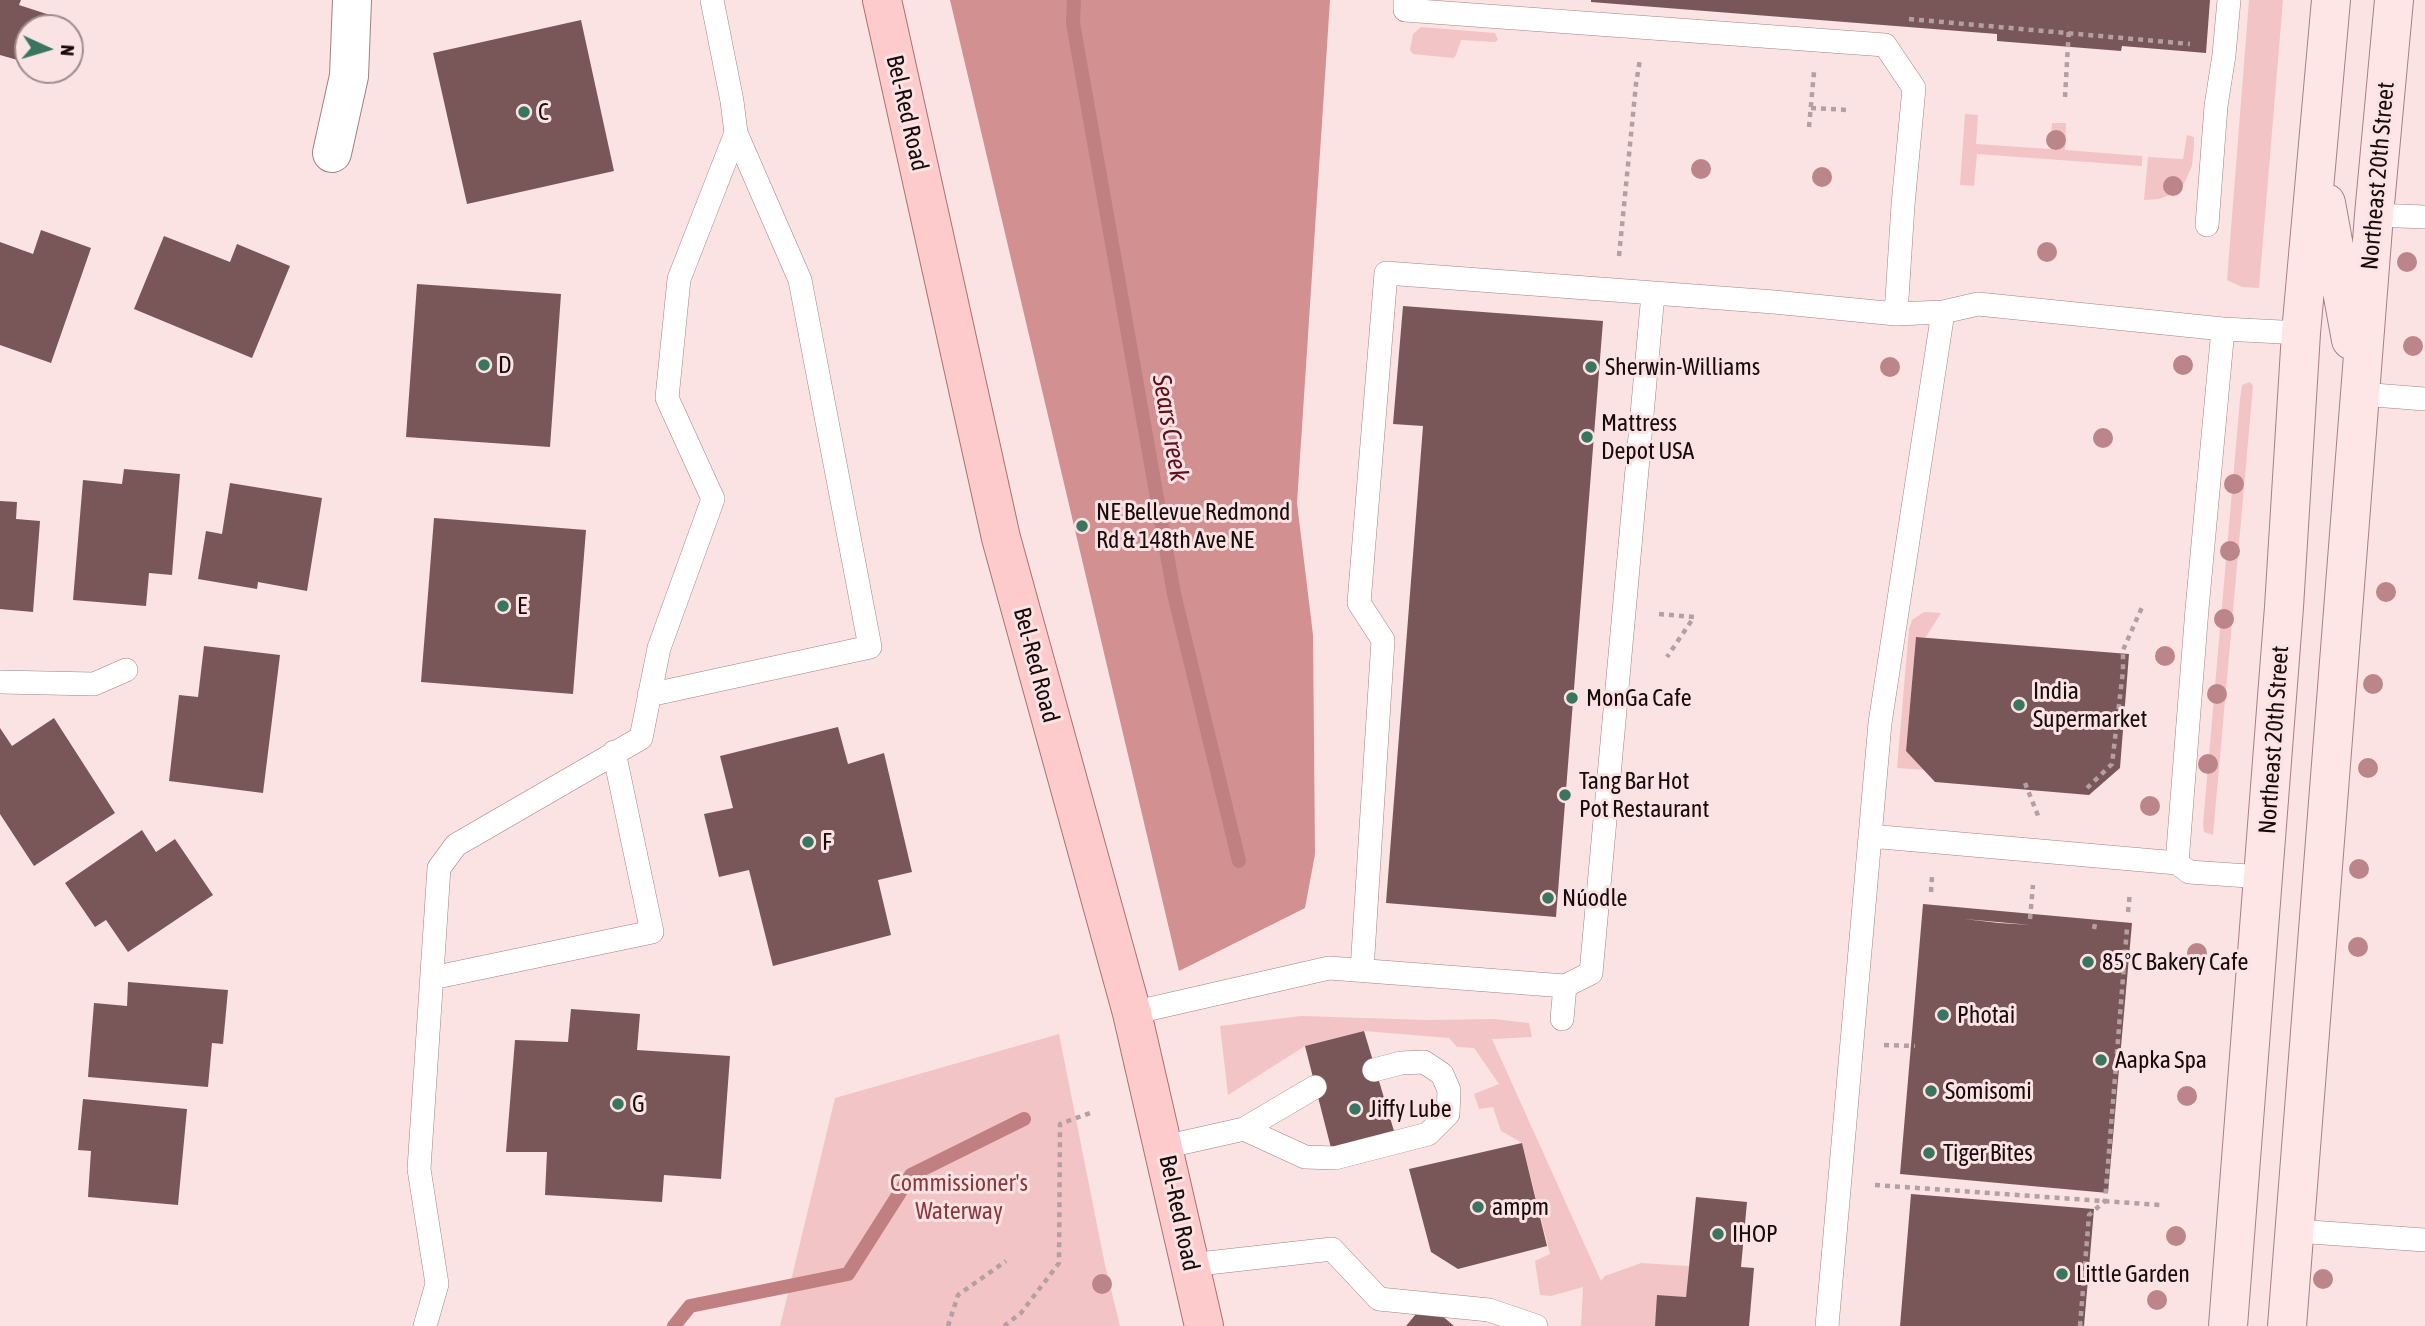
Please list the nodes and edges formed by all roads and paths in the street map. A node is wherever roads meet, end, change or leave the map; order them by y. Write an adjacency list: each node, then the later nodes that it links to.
1 (352, 0): 16 (street)
2 (712, 0): 15 (lane)
3 (882, 0): 48 (main road, Bel-Red Road)
4 (2229, 0): 20 (lane)
5 (2331, 0): 17 (main road, Northeast 20th Street)
6 (2394, 0): 18 (main road, Northeast 20th Street)
7 (1405, 5): 9 (lane)
8 (1899, 19): 10 (path)
9 (1647, 26): 21 (path); 24 (lane)
10 (2069, 30): 11 (path); 12 (path)
11 (2193, 44)
12 (2065, 97)
13 (1811, 108): 14 (path)
14 (1848, 110)
15 (736, 133): 34 (lane); 34 (lane)
16 (332, 153)
17 (2317, 153): 26 (main road, Northeast 20th Street); 27 (main road, Northeast 20th Street)
18 (2374, 215): 19 (lane); 27 (main road, Northeast 20th Street)
19 (2425, 218)
20 (2207, 225)
21 (1615, 291): 22 (lane); 45 (lane)
22 (1653, 294): 24 (lane); 47 (lane)
23 (1943, 312): 24 (lane); 25 (lane); 39 (lane)
24 (1896, 314)
25 (2223, 329): 26 (lane); 40 (lane)
26 (2301, 333): 41 (main road, Northeast 20th Street)
27 (2361, 394): 28 (lane); 58 (main road, Northeast 20th Street)
28 (2425, 399)
29 (2143, 605): 37 (path)
30 (1694, 617): 31 (path)
31 (1667, 657)
32 (126, 670): 33 (lane)
33 (0, 682)
34 (649, 695): 35 (lane)
35 (614, 752): 46 (lane); 46 (lane)
36 (2025, 783): 38 (path)
37 (2087, 788)
38 (2042, 826)
39 (1870, 836): 40 (lane); 67 (lane)
40 (2177, 863): 41 (lane)
41 (2263, 877): 69 (main road, Northeast 20th Street)
42 (2032, 893): 43 (path)
43 (2030, 919)
44 (2127, 928): 56 (path)
45 (1362, 970): 47 (lane); 48 (lane)
46 (432, 978): 62 (lane)
47 (1566, 986): 49 (lane)
48 (1132, 1013): 54 (main road, Bel-Red Road)
49 (1563, 1019)
50 (1374, 1070): 53 (lane)
51 (1315, 1087): 53 (lane)
52 (1090, 1113): 64 (path)
53 (1244, 1129): 54 (lane)
54 (1164, 1147): 61 (main road, Bel-Red Road)
55 (1902, 1186): 56 (path)
56 (2105, 1201): 57 (path); 68 (path)
57 (2160, 1205)
58 (2297, 1231): 59 (lane); 70 (main road, Northeast 20th Street)
59 (2425, 1240)
60 (1006, 1261): 63 (path)
61 (1189, 1265): 65 (main road, Bel-Red Road); 66 (lane)
62 (425, 1326)
63 (948, 1326)
64 (1004, 1326)
65 (1204, 1326)
66 (1536, 1326)
67 (1826, 1326)
68 (2080, 1326)
69 (2228, 1326)
70 (2287, 1326)

